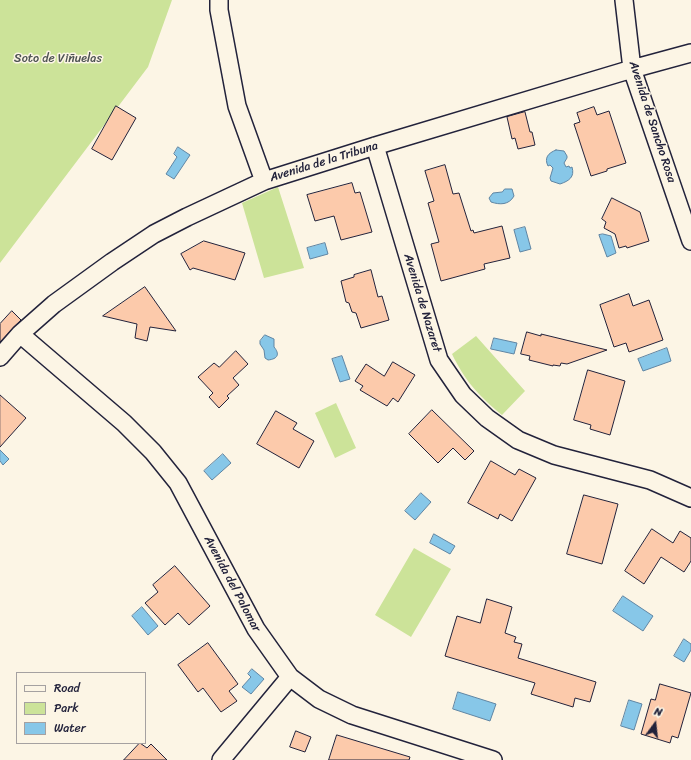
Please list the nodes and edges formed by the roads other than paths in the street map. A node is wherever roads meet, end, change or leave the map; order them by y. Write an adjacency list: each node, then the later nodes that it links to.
1 (219, 0): 6 (street)
2 (624, 0): 4 (street, Avenida de Sancho Rosa)
3 (691, 53): 4 (street, Avenida de la Tribuna)
4 (632, 69): 5 (street, Avenida de la Tribuna); 7 (street, Avenida de Sancho Rosa)
5 (375, 146): 6 (street, Avenida de la Tribuna); 10 (street, Avenida de Nazaret)
6 (264, 181): 8 (street, Avenida de la Tribuna)
7 (691, 241)
8 (20, 334): 9 (street, Avenida de la Tribuna); 11 (street, Avenida del Palomar)
9 (0, 357)
10 (691, 498)
11 (290, 677): 12 (street); 13 (street, Avenida del Palomar)
12 (222, 760)
13 (493, 760)

